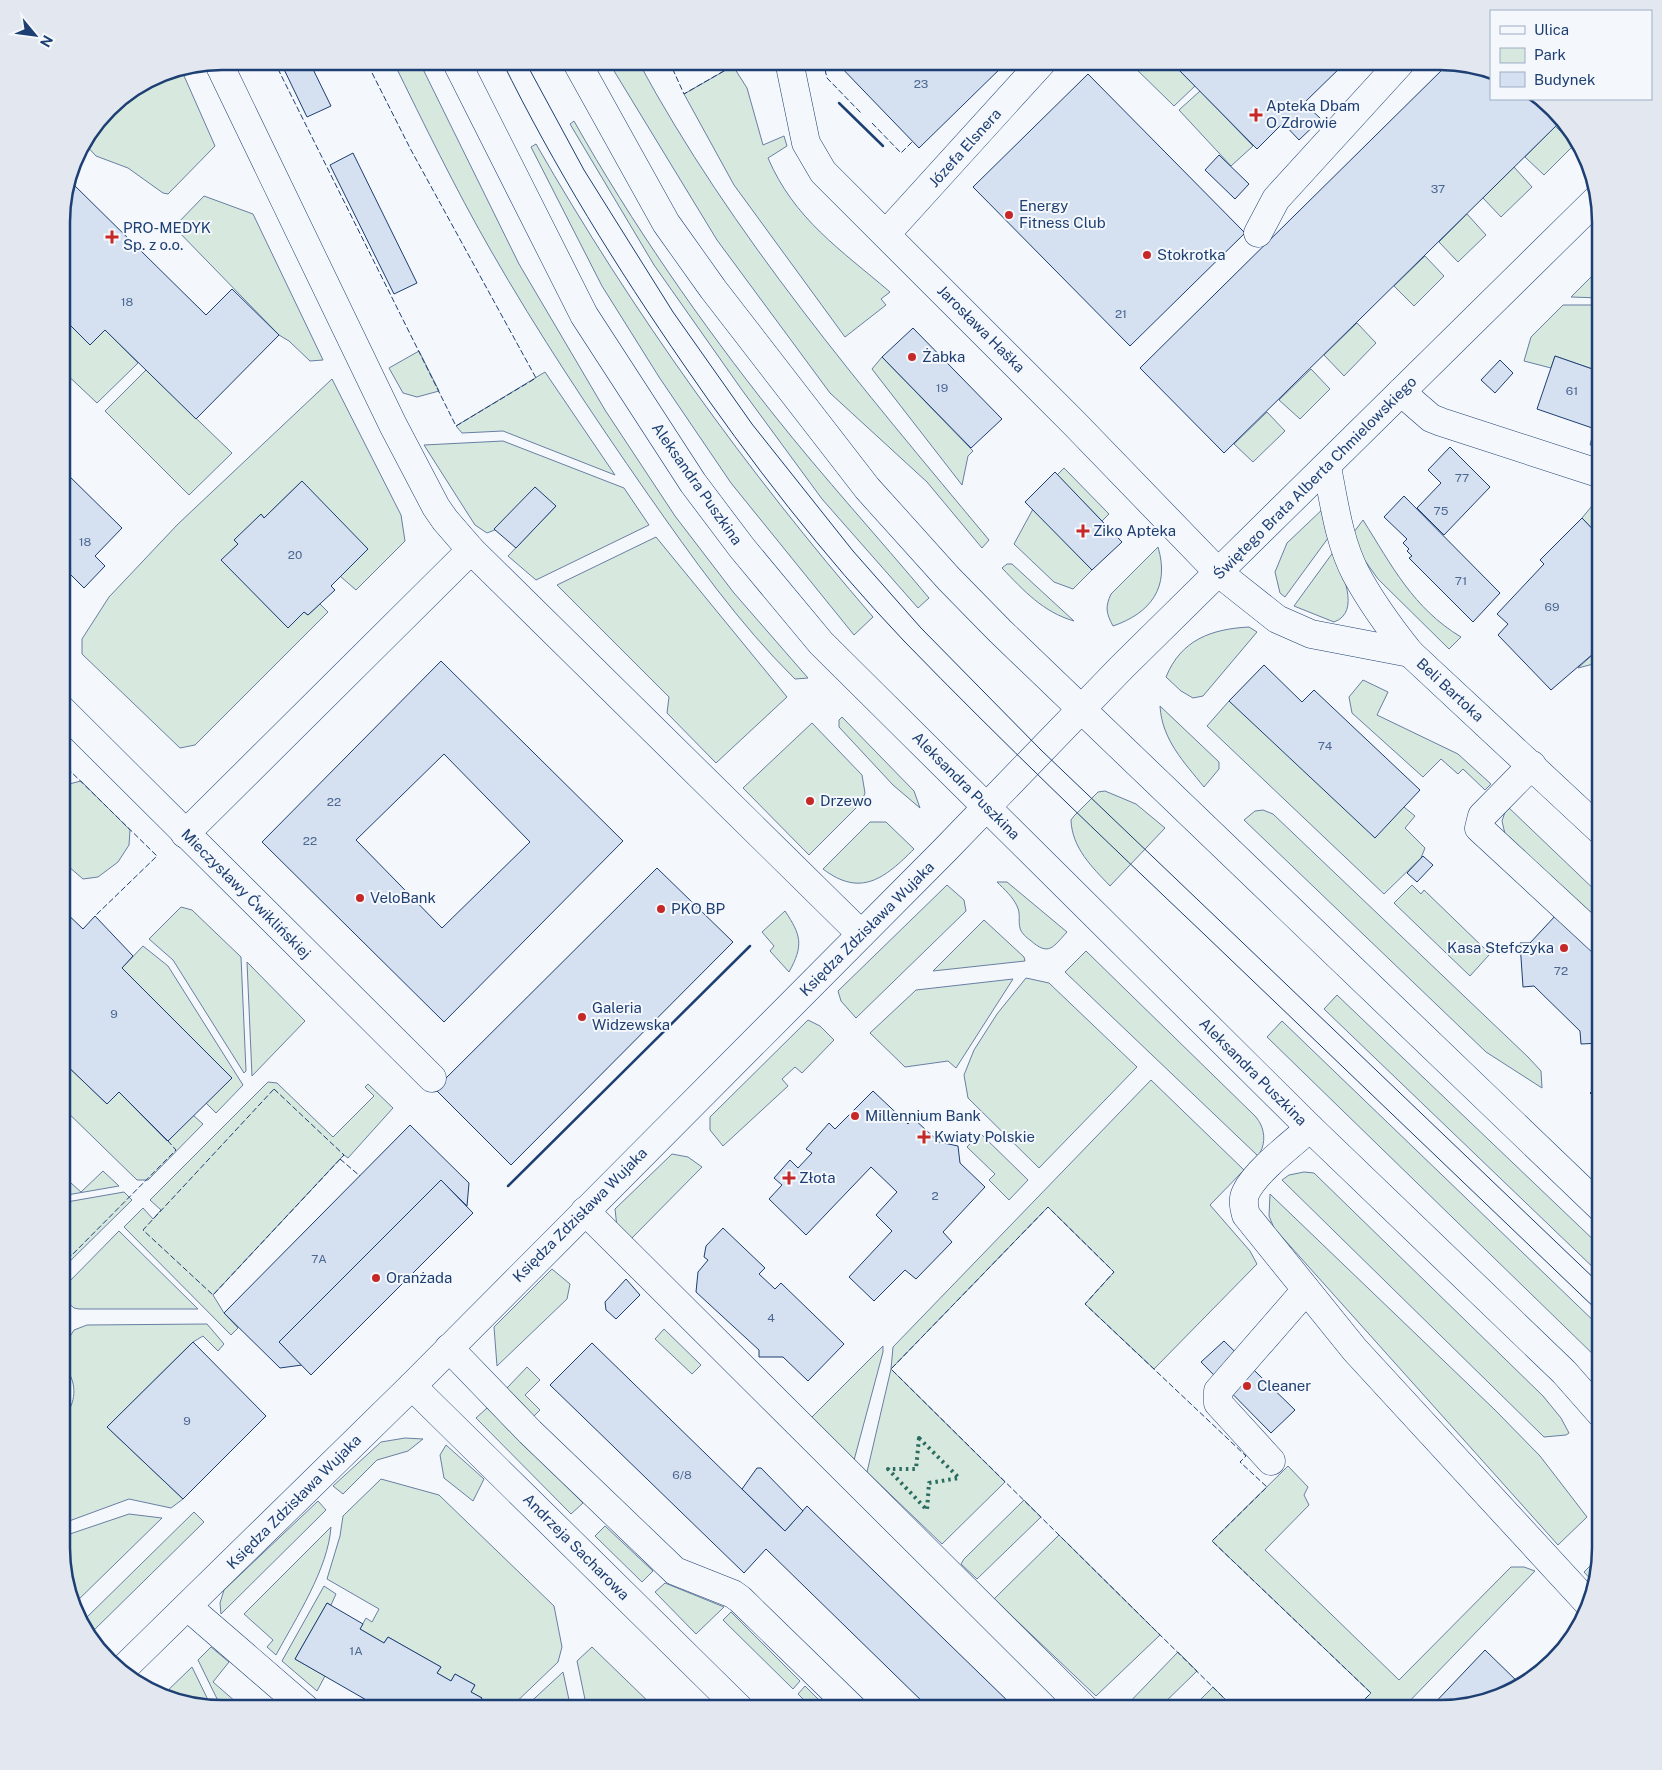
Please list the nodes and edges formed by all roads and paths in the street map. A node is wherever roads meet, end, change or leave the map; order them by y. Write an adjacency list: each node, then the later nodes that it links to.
1 (222, 70): 13 (street)
2 (461, 70): 20 (street, Aleksandra Puszkina)
3 (581, 70): 16 (street)
4 (790, 70): 9 (street, Jarosława Haška)
5 (1036, 70): 9 (street, Józefa Elsnera)
6 (1394, 70): 8 (street)
7 (1591, 205): 10 (street, Świętego Brata Alberta Chmielowskiego)
8 (1258, 233)
9 (886, 234): 14 (street, Jarosława Haška)
10 (1401, 392): 11 (street, Świętego Brata Alberta Chmielowskiego); 12 (street)
11 (1326, 467): 14 (street, Świętego Brata Alberta Chmielowskiego); 15 (street)
12 (1592, 471)
13 (471, 550): 22 (street); 24 (street)
14 (1219, 573): 15 (street, Beli Bartoka); 16 (street, Świętego Brata Alberta Chmielowskiego)
15 (1410, 653): 19 (street, Beli Bartoka)
16 (1081, 709): 18 (street, Świętego Brata Alberta Chmielowskiego); 27 (street)
17 (70, 717): 22 (street, Mieczysławy Ćwiklińskiej)
18 (1034, 758): 20 (street, Księdza Zdzisława Wujaka)
19 (1532, 765): 21 (street, Beli Bartoka); 23 (street)
20 (987, 806): 24 (street, Księdza Zdzisława Wujaka); 26 (street, Aleksandra Puszkina)
21 (1592, 822)
22 (185, 834): 25 (street, Mieczysławy Ćwiklińskiej)
23 (1592, 933)
24 (861, 934): 28 (street, Księdza Zdzisława Wujaka)
25 (432, 1078)
26 (1310, 1128): 29 (street); 32 (street, Aleksandra Puszkina)
27 (1592, 1199)
28 (584, 1211): 30 (street, Księdza Zdzisława Wujaka); 40 (street)
29 (1306, 1290): 33 (street); 34 (street)
30 (449, 1348): 31 (street, Księdza Zdzisława Wujaka); 39 (street)
31 (412, 1386): 35 (street, Księdza Zdzisława Wujaka); 38 (street, Andrzeja Sacharowa)
32 (1592, 1404)
33 (1271, 1460)
34 (1584, 1598)
35 (188, 1607): 36 (street, Księdza Zdzisława Wujaka); 37 (street)
36 (126, 1666)
37 (296, 1700)
38 (731, 1700)
39 (844, 1700)
40 (1076, 1700)

